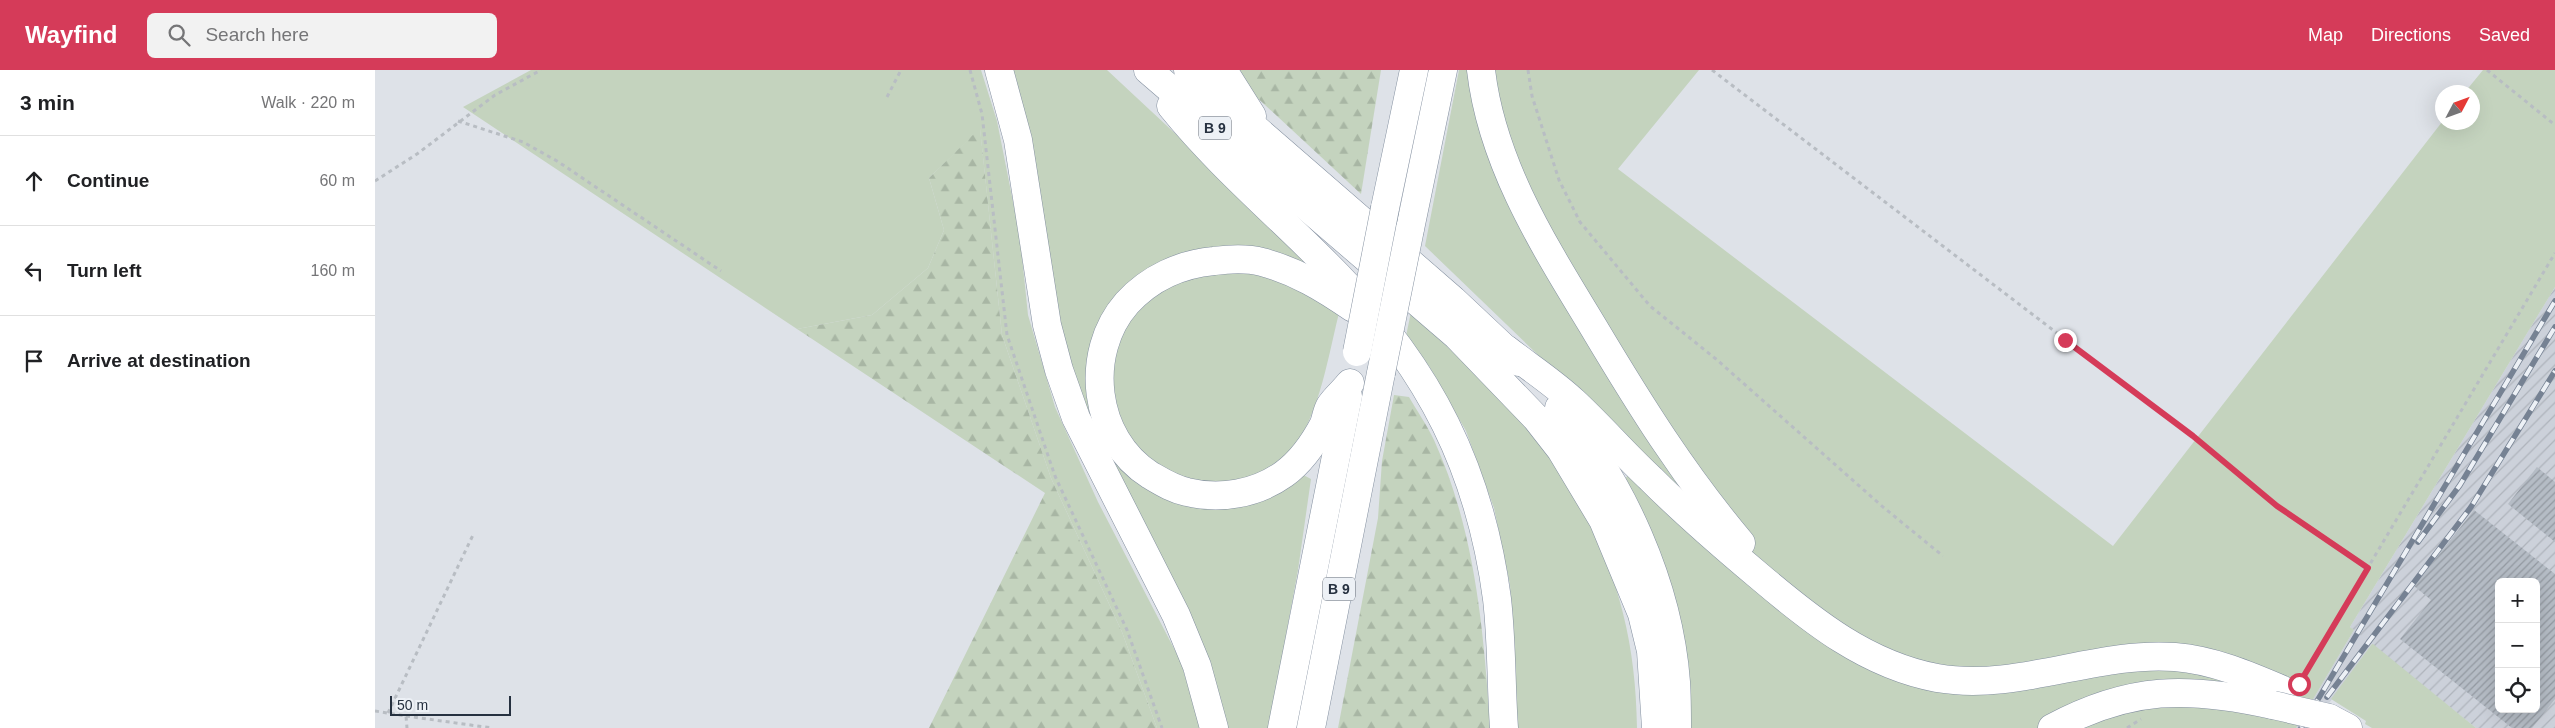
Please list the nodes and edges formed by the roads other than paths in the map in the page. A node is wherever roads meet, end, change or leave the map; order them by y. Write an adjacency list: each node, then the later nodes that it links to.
1 (999, 70): 19 (highway)
2 (1142, 70): 12 (highway)
3 (1148, 70): 22 (highway, B 9)
4 (1188, 70): 11 (highway)
5 (1223, 70): 11 (highway)
6 (1401, 70): 10 (highway)
7 (1414, 70): 10 (highway)
8 (1443, 70): 17 (highway, B 9, bridge)
9 (1481, 70): 15 (highway)
10 (1406, 105): 14 (highway, bridge)
11 (1263, 135): 13 (highway)
12 (1394, 340): 14 (highway); 21 (highway)
13 (1506, 349): 15 (highway); 23 (highway)
14 (1350, 383): 20 (highway)
15 (1795, 607): 16 (highway)
16 (2285, 693): 18 (highway); 24 (highway)
17 (1314, 722)
18 (2339, 723)
19 (1214, 728)
20 (1282, 728)
21 (1504, 728)
22 (1656, 728)
23 (1677, 728)
24 (2052, 728)

